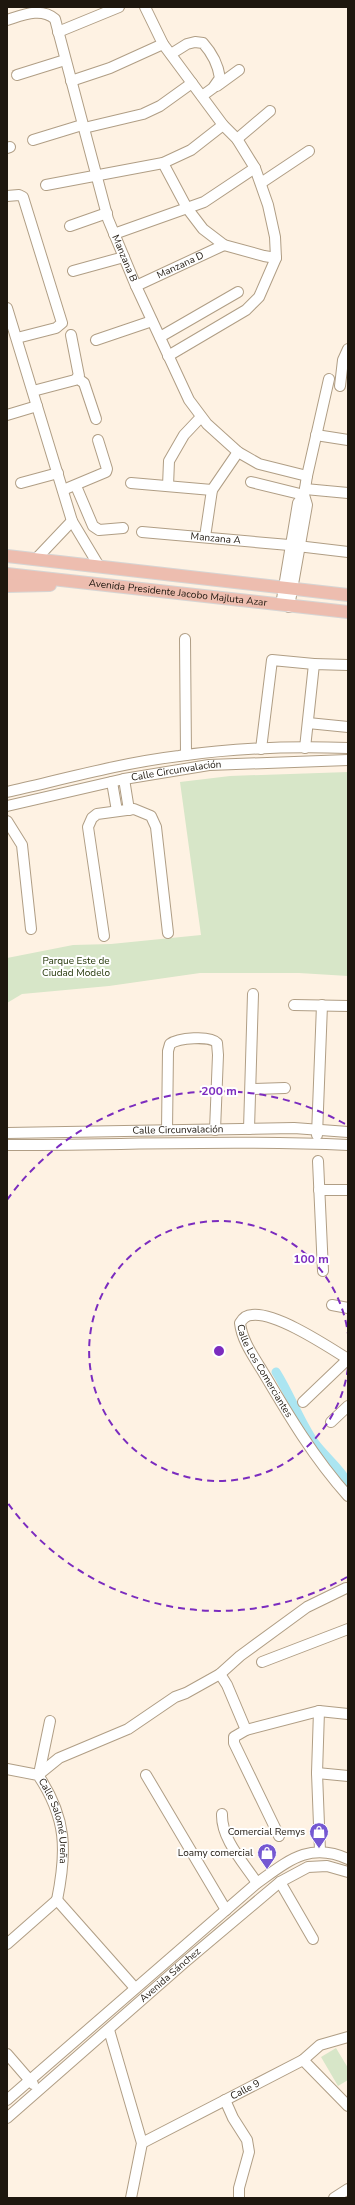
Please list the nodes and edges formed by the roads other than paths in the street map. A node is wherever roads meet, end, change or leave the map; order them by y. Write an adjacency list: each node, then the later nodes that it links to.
1 (119, 7): 4 (street)
2 (145, 7): 5 (street)
3 (7, 20): 4 (street, Manzana B)
4 (58, 32): 7 (street, Manzana B)
5 (163, 44): 6 (street); 10 (street)
6 (171, 54): 11 (street); 12 (street)
7 (65, 60): 9 (street); 10 (street, Manzana B)
8 (239, 70): 12 (street)
9 (18, 75)
10 (71, 81): 16 (street, Manzana B)
11 (192, 84): 13 (street); 16 (street)
12 (214, 88): 13 (street)
13 (202, 96): 15 (street)
14 (270, 111): 17 (street)
15 (224, 125): 17 (street); 20 (street)
16 (83, 127): 18 (street); 22 (street, Manzana B)
17 (237, 139): 21 (street)
18 (33, 140)
19 (309, 151): 23 (street)
20 (163, 163): 22 (street); 26 (street)
21 (255, 168): 23 (street); 26 (street)
22 (96, 176): 24 (street); 27 (street, Manzana B)
23 (261, 183): 32 (street)
24 (46, 185)
25 (7, 196): 40 (street)
26 (187, 208): 29 (street); 30 (street)
27 (107, 213): 28 (street); 29 (street, Manzana B)
28 (70, 226)
29 (114, 234): 31 (street, Manzana B)
30 (224, 245): 32 (street); 34 (street, Manzana D)
31 (124, 257): 33 (street); 34 (street, Manzana B)
32 (276, 258): 43 (street)
33 (73, 271)
34 (136, 286): 37 (street, Manzana B)
35 (238, 292): 39 (street)
36 (7, 308): 40 (street)
37 (152, 321): 39 (street, Manzana B); 41 (street)
38 (71, 335): 44 (street)
39 (160, 337): 43 (street, Manzana B)
40 (16, 338): 46 (street)
41 (96, 340)
42 (348, 349): 45 (street)
43 (168, 356): 49 (street, Manzana B)
44 (78, 378): 46 (street); 50 (street)
45 (344, 386): 51 (street)
46 (33, 391): 47 (street)
47 (38, 406): 48 (street); 55 (street)
48 (7, 415)
49 (200, 417): 54 (street, Manzana B); 61 (street)
50 (96, 419)
51 (316, 435): 53 (street); 56 (street)
52 (98, 440): 60 (street)
53 (348, 440)
54 (238, 452): 56 (street, Manzana B); 63 (street)
55 (58, 473): 58 (street); 62 (street)
56 (307, 476): 64 (street)
57 (251, 482): 64 (street)
58 (21, 483)
59 (131, 483): 61 (street)
60 (76, 486): 62 (street); 67 (street)
61 (168, 486): 63 (street)
62 (63, 490): 66 (street)
63 (212, 490): 69 (street)
64 (305, 492): 65 (street); 70 (street)
65 (348, 493)
66 (72, 521): 73 (street); 74 (street)
67 (123, 528)
68 (142, 532): 69 (street, Manzana A)
69 (205, 537): 70 (street, Manzana A)
70 (295, 546): 71 (street, Manzana A); 78 (street)
71 (348, 552)
72 (7, 556): 73 (main road, Avenida Presidente Jacobo Majluta Azar)
73 (36, 559): 74 (main road, Avenida Presidente Jacobo Majluta Azar)
74 (100, 566): 78 (main road, Avenida Presidente Jacobo Majluta Azar)
75 (7, 574): 76 (main road, Avenida Presidente Jacobo Majluta Azar)
76 (80, 583): 77 (main road); 80 (main road, Avenida Presidente Jacobo Majluta Azar)
77 (7, 586)
78 (288, 587): 79 (main road, Avenida Presidente Jacobo Majluta Azar); 80 (street)
79 (348, 594)
80 (285, 606): 81 (main road, Avenida Presidente Jacobo Majluta Azar)
81 (348, 612)
82 (185, 639): 90 (street)
83 (314, 664): 84 (street); 85 (street); 89 (street)
84 (348, 666)
85 (308, 723): 86 (street); 87 (street)
86 (348, 727)
87 (305, 748): 88 (street, Calle Circunvalación); 89 (street, Calle Circunvalación)
88 (348, 748)
89 (261, 749): 90 (street, Calle Circunvalación)
90 (186, 755): 92 (street, Calle Circunvalación)
91 (348, 760): 93 (street, Calle Circunvalación)
92 (92, 772): 95 (street); 96 (street, Calle Circunvalación)
93 (124, 779): 94 (street, Calle Circunvalación); 98 (street)
94 (112, 782): 95 (street, Calle Circunvalación); 99 (street)
95 (96, 785): 97 (street, Calle Circunvalación)
96 (7, 792)
97 (7, 806)
98 (129, 810): 99 (street); 102 (street)
99 (117, 811): 103 (street)
100 (7, 821): 101 (street)
101 (31, 929)
102 (168, 932)
103 (104, 936)
104 (253, 994): 109 (street)
105 (294, 1004): 106 (street)
106 (322, 1005): 107 (street); 111 (street)
107 (348, 1006)
108 (285, 1088): 109 (street)
109 (252, 1089): 110 (street)
110 (249, 1129): 111 (street, Calle Circunvalación); 113 (street, Calle Circunvalación)
111 (318, 1129): 114 (street, Calle Circunvalación); 116 (street)
112 (167, 1130): 113 (street, Calle Circunvalación); 113 (street); 115 (street, Calle Circunvalación)
113 (215, 1130)
114 (348, 1132)
115 (7, 1133)
116 (317, 1144): 117 (street, Calle Circunvalación); 118 (street, Calle Circunvalación)
117 (7, 1145)
118 (348, 1145)
119 (318, 1161): 120 (street)
120 (319, 1190): 121 (street); 122 (street)
121 (348, 1190)
122 (323, 1271)
123 (332, 1305): 124 (street)
124 (348, 1308)
125 (348, 1359): 126 (street); 129 (street, Calle Los Comerciantes)
126 (303, 1402)
127 (348, 1406): 128 (street)
128 (332, 1422)
129 (348, 1496)
130 (346, 1588): 133 (street)
131 (348, 1629): 132 (street)
132 (262, 1662)
133 (220, 1674): 137 (street); 140 (street)
134 (319, 1711): 135 (street); 137 (street); 139 (street)
135 (348, 1714)
136 (50, 1721): 140 (street)
137 (246, 1730): 144 (street)
138 (7, 1769): 140 (street, Calle Salomé Ureña)
139 (317, 1773): 142 (street); 145 (street)
140 (39, 1774): 150 (street, Calle Salomé Ureña)
141 (146, 1775): 151 (street)
142 (348, 1776)
143 (222, 1814): 149 (street)
144 (279, 1836)
145 (320, 1851): 146 (street, Avenida Sánchez); 149 (street, Avenida Sánchez)
146 (348, 1858)
147 (348, 1872): 148 (street, Avenida Sánchez)
148 (280, 1882): 152 (street); 155 (street, Avenida Sánchez)
149 (257, 1883): 151 (street, Avenida Sánchez)
150 (57, 1900): 153 (street); 154 (street)
151 (226, 1910): 154 (street, Avenida Sánchez)
152 (313, 1939)
153 (7, 1944)
154 (135, 1988): 159 (street, Avenida Sánchez)
155 (109, 2030): 160 (street, Avenida Sánchez); 165 (street)
156 (348, 2037): 158 (street, Calle 9)
157 (7, 2054): 159 (street)
158 (303, 2060): 162 (street, Calle 9); 163 (street)
159 (29, 2080): 160 (street); 161 (street, Avenida Sánchez)
160 (38, 2091): 164 (street, Avenida Sánchez)
161 (7, 2100)
162 (225, 2100): 165 (street, Calle 9); 168 (street)
163 (348, 2106)
164 (7, 2118)
165 (142, 2143): 167 (street)
166 (348, 2190): 169 (street)
167 (131, 2198)
168 (239, 2198)
169 (334, 2198)

